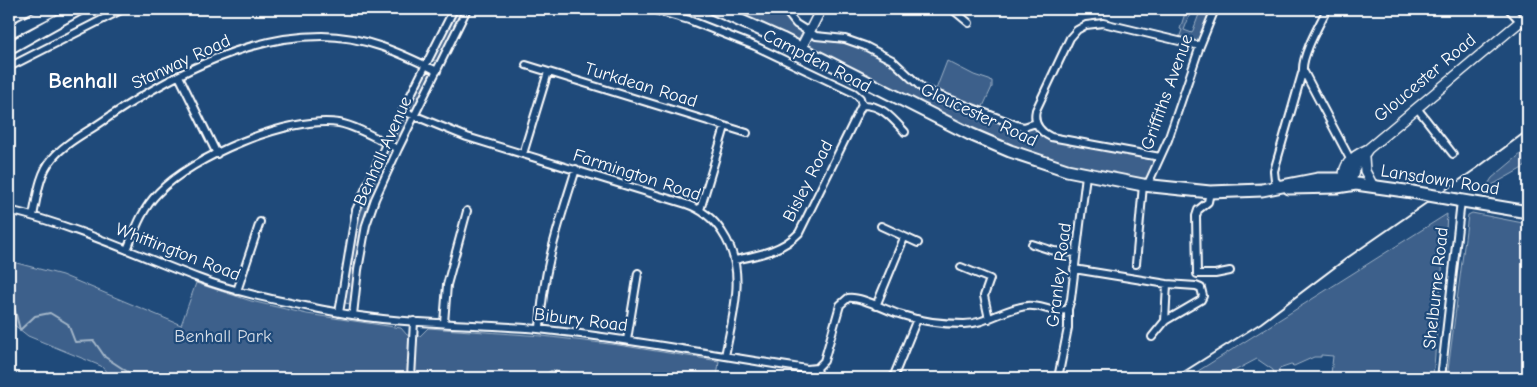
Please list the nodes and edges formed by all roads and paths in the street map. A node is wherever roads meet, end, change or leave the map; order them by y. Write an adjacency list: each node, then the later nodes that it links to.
1 (54, 9): 17 (highway)
2 (79, 9): 20 (highway)
3 (123, 9): 24 (street)
4 (454, 9): 22 (street, Benhall Avenue)
5 (467, 9): 26 (street, Benhall Avenue)
6 (651, 9): 29 (street, Campden Road)
7 (714, 9): 21 (highway, Gloucester Road)
8 (784, 9): 18 (street)
9 (821, 9): 18 (main road)
10 (952, 9): 16 (street)
11 (1215, 9): 19 (street, Griffiths Avenue)
12 (1327, 9): 25 (street)
13 (1509, 9): 15 (street)
14 (1528, 14): 15 (main road, Gloucester Road)
15 (1520, 21): 30 (main road, Gloucester Road)
16 (969, 23)
17 (9, 32)
18 (809, 32): 21 (main road); 33 (street)
19 (1200, 46): 33 (street); 43 (street, Griffiths Avenue)
20 (9, 48)
21 (801, 48): 46 (highway, Gloucester Road)
22 (426, 65): 26 (street, Stanway Road); 28 (street, Stanway Road); 31 (street, Benhall Avenue)
23 (526, 65): 27 (street, Turkdean Road)
24 (9, 67)
25 (1303, 70): 44 (street); 50 (street)
26 (437, 71): 32 (street, Benhall Avenue)
27 (548, 72): 34 (street, Turkdean Road); 41 (street)
28 (179, 76): 40 (street); 57 (street, Stanway Road)
29 (862, 105): 35 (street, Campden Road); 65 (street, Bisley Road)
30 (1417, 108): 39 (main road, Gloucester Road); 42 (street)
31 (403, 111): 32 (street, Farmington Road); 37 (street, Benhall Avenue)
32 (414, 115): 38 (street, Benhall Avenue); 41 (street, Farmington Road)
33 (1036, 123): 43 (street)
34 (725, 127): 36 (street, Turkdean Road); 54 (street)
35 (905, 132)
36 (747, 134)
37 (386, 144): 38 (street); 40 (street); 75 (street, Benhall Avenue)
38 (398, 149): 76 (street, Benhall Avenue)
39 (1366, 153): 44 (main road, Gloucester Road); 47 (main road, Gloucester Road); 49 (main road)
40 (217, 154): 63 (street)
41 (523, 154): 45 (street, Farmington Road)
42 (1453, 154)
43 (1160, 157): 48 (street, Griffiths Avenue)
44 (1350, 159): 47 (main road)
45 (576, 169): 54 (street, Farmington Road); 82 (street)
46 (1086, 175): 48 (highway, Gloucester Road); 64 (street, Granley Road)
47 (1349, 181): 49 (highway, Lansdown Road); 50 (highway, Gloucester Road); 50 (highway, Gloucester Road)
48 (1145, 185): 51 (highway, Gloucester Road); 66 (street, Griffiths Avenue)
49 (1373, 186): 52 (highway, Lansdown Road, bridge)
50 (1279, 187): 51 (highway, Gloucester Road)
51 (1210, 192): 69 (street)
52 (1459, 201): 56 (highway, Lansdown Road); 91 (street, Shelburne Road)
53 (9, 210): 57 (street, Whittington Road)
54 (700, 210): 65 (street, Farmington Road)
55 (467, 211): 81 (street)
56 (1528, 212)
57 (33, 216): 63 (street, Whittington Road)
58 (260, 222): 72 (street)
59 (882, 226): 60 (street)
60 (904, 238): 61 (street); 73 (street)
61 (918, 243)
62 (1032, 244): 64 (street)
63 (127, 250): 72 (street, Whittington Road)
64 (1076, 253): 68 (street, Granley Road)
65 (735, 260): 85 (street, Farmington Road)
66 (1136, 264)
67 (961, 267): 78 (street)
68 (1074, 269): 71 (street); 74 (street, Granley Road)
69 (1230, 271)
70 (638, 273): 84 (street)
71 (1167, 284): 80 (street); 80 (street)
72 (237, 291): 75 (street, Whittington Road)
73 (876, 306): 77 (street); 86 (street)
74 (1068, 309): 78 (street); 90 (street, Granley Road)
75 (339, 313): 76 (street, Bibury Road)
76 (353, 315): 79 (street, Bibury Road)
77 (917, 319): 78 (street); 89 (street)
78 (989, 319)
79 (414, 321): 81 (street, Bibury Road); 87 (street)
80 (1165, 321): 83 (street)
81 (444, 323): 82 (street, Bibury Road)
82 (540, 329): 84 (street, Bibury Road)
83 (1152, 337)
84 (627, 340): 85 (street, Bibury Road)
85 (725, 356): 86 (street, Bibury Road)
86 (817, 368): 88 (street)
87 (411, 378)
88 (819, 378)
89 (893, 378)
90 (1058, 378)
91 (1442, 378)

